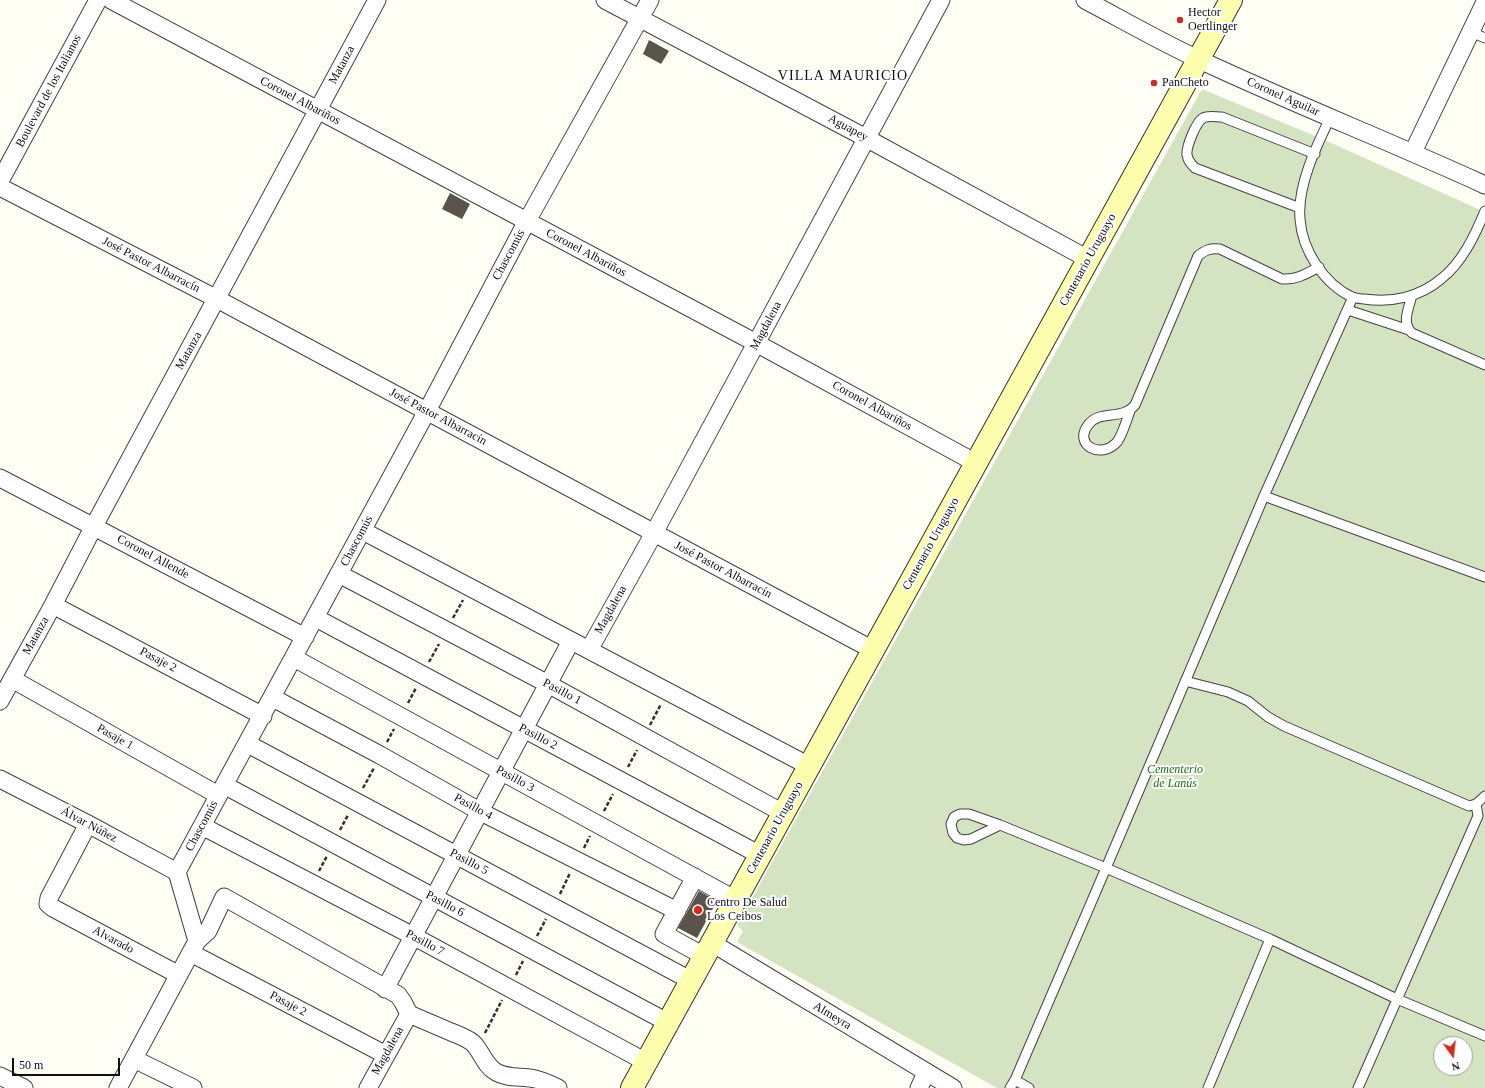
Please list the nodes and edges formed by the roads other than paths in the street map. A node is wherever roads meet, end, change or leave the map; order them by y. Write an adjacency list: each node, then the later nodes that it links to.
1 (98, 0): 18 (street, Boulevard de los Italianos)
2 (111, 0): 13 (street, Coronel Albariños)
3 (377, 0): 13 (street, Matanza)
4 (605, 0): 10 (street, Aguapey)
5 (650, 0): 10 (street, Chascomús)
6 (941, 0): 15 (street, Magdalena)
7 (1085, 0): 12 (street, Coronel Aguilar)
8 (1231, 0): 12 (main road, Centenario Uruguayo)
9 (1485, 2): 11 (street)
10 (640, 18): 15 (street, Aguapey); 23 (street, Chascomús)
11 (1478, 35): 16 (street)
12 (1199, 59): 14 (street, Coronel Aguilar); 24 (main road, Centenario Uruguayo)
13 (318, 111): 23 (street, Coronel Albariños); 28 (street, Matanza)
14 (1330, 118): 16 (street, Coronel Aguilar); 17 (lane)
15 (866, 138): 24 (street, Aguapey); 31 (street, Magdalena)
16 (1412, 152): 19 (street, Coronel Aguilar)
17 (1315, 154): 21 (lane); 21 (lane)
18 (0, 181)
19 (1485, 185)
20 (0, 187): 28 (street, José Pastor Albarracín)
21 (1300, 208): 25 (lane)
22 (1485, 211): 26 (lane)
23 (527, 221): 31 (street, Coronel Albariños); 33 (street, Chascomús)
24 (1088, 259): 35 (main road, Centenario Uruguayo)
25 (1319, 267): 27 (lane); 34 (lane)
26 (1412, 295): 27 (lane); 30 (lane)
27 (1353, 297): 29 (lane)
28 (217, 299): 33 (street, José Pastor Albarracín); 38 (street, Matanza)
29 (1348, 310): 30 (lane); 37 (lane)
30 (1408, 330): 32 (lane)
31 (756, 343): 35 (street, Coronel Albariños); 40 (street, Magdalena)
32 (1485, 365)
33 (427, 411): 39 (street, Chascomús); 40 (street, José Pastor Albarracín)
34 (1130, 411): 34 (lane)
35 (976, 463): 48 (main road, Centenario Uruguayo)
36 (0, 478): 38 (street, Coronel Allende)
37 (1264, 496): 42 (lane); 51 (lane)
38 (94, 526): 43 (street, Matanza); 45 (street, Coronel Allende)
39 (363, 531): 41 (street, Chascomús); 46 (street)
40 (654, 533): 47 (street, Magdalena); 48 (street, José Pastor Albarracín)
41 (339, 574): 44 (street, Chascomús); 52 (street, Pasillo 1)
42 (1485, 577)
43 (53, 605): 50 (street, Matanza); 55 (street, Pasaje 2)
44 (316, 618): 45 (street, Chascomús); 56 (street, Pasillo 2)
45 (306, 637): 49 (street, Chascomús)
46 (571, 641): 47 (street); 52 (street)
47 (589, 650): 58 (street)
48 (873, 650): 58 (main road, Centenario Uruguayo)
49 (294, 658): 53 (street, Chascomús); 59 (street, Pasillo 3)
50 (12, 680): 54 (street, Matanza); 61 (street, Pasaje 1)
51 (1185, 681): 63 (lane); 71 (lane)
52 (548, 684): 56 (street); 65 (street, Pasillo 1)
53 (273, 698): 55 (street, Chascomús); 64 (street, Pasillo 4)
54 (0, 701)
55 (263, 716): 57 (street, Chascomús)
56 (524, 730): 59 (street); 70 (street, Pasillo 2)
57 (248, 744): 61 (street, Chascomús); 69 (street, Pasillo 5)
58 (809, 766): 65 (main road, Centenario Uruguayo)
59 (502, 772): 64 (street); 73 (street, Pasillo 3)
60 (0, 779): 66 (street, Álvar Núñez)
61 (221, 790): 68 (street, Chascomús); 74 (street, Pasillo 6)
62 (1485, 796): 63 (lane)
63 (1476, 804): 84 (lane)
64 (481, 812): 69 (street); 76 (street, Pasillo 4)
65 (783, 813): 70 (main road, Centenario Uruguayo)
66 (88, 824): 72 (street, Álvar Núñez); 81 (street, Alvarado)
67 (1000, 825): 67 (lane); 71 (lane)
68 (202, 826): 72 (street, Chascomús); 77 (street, Pasillo 7)
69 (457, 855): 74 (street); 82 (street, Pasillo 5)
70 (760, 855): 75 (main road, Centenario Uruguayo)
71 (1106, 868): 78 (lane); 93 (lane)
72 (178, 872): 79 (street)
73 (694, 877): 75 (street, Pasillo 3); 76 (street)
74 (434, 898): 77 (street); 86 (street, Pasillo 6)
75 (736, 900): 80 (main road, Centenario Uruguayo)
76 (677, 911): 80 (street, Almeyra)
77 (413, 936): 83 (street); 90 (street, Pasillo 7)
78 (1270, 939): 84 (lane); 102 (lane)
79 (194, 947): 81 (street); 83 (street); 88 (street, Pasaje 2)
80 (708, 949): 82 (main road, Centenario Uruguayo); 92 (street, Almeyra)
81 (179, 975): 89 (street)
82 (690, 980): 86 (main road, Centenario Uruguayo)
83 (385, 989): 85 (street)
84 (1397, 999): 87 (lane); 103 (lane)
85 (409, 1014): 88 (street, Magdalena); 98 (street)
86 (667, 1022): 90 (main road, Centenario Uruguayo)
87 (1485, 1036)
88 (386, 1055): 97 (street, Magdalena)
89 (134, 1059): 95 (street); 96 (street)
90 (646, 1062): 99 (main road, Centenario Uruguayo)
91 (0, 1076): 94 (street)
92 (923, 1080): 100 (street, Almeyra)
93 (1013, 1084): 101 (lane)
94 (24, 1088)
95 (118, 1088)
96 (193, 1088)
97 (368, 1088)
98 (558, 1088)
99 (632, 1088)
100 (953, 1088)
101 (1029, 1088)
102 (1208, 1088)
103 (1358, 1088)

